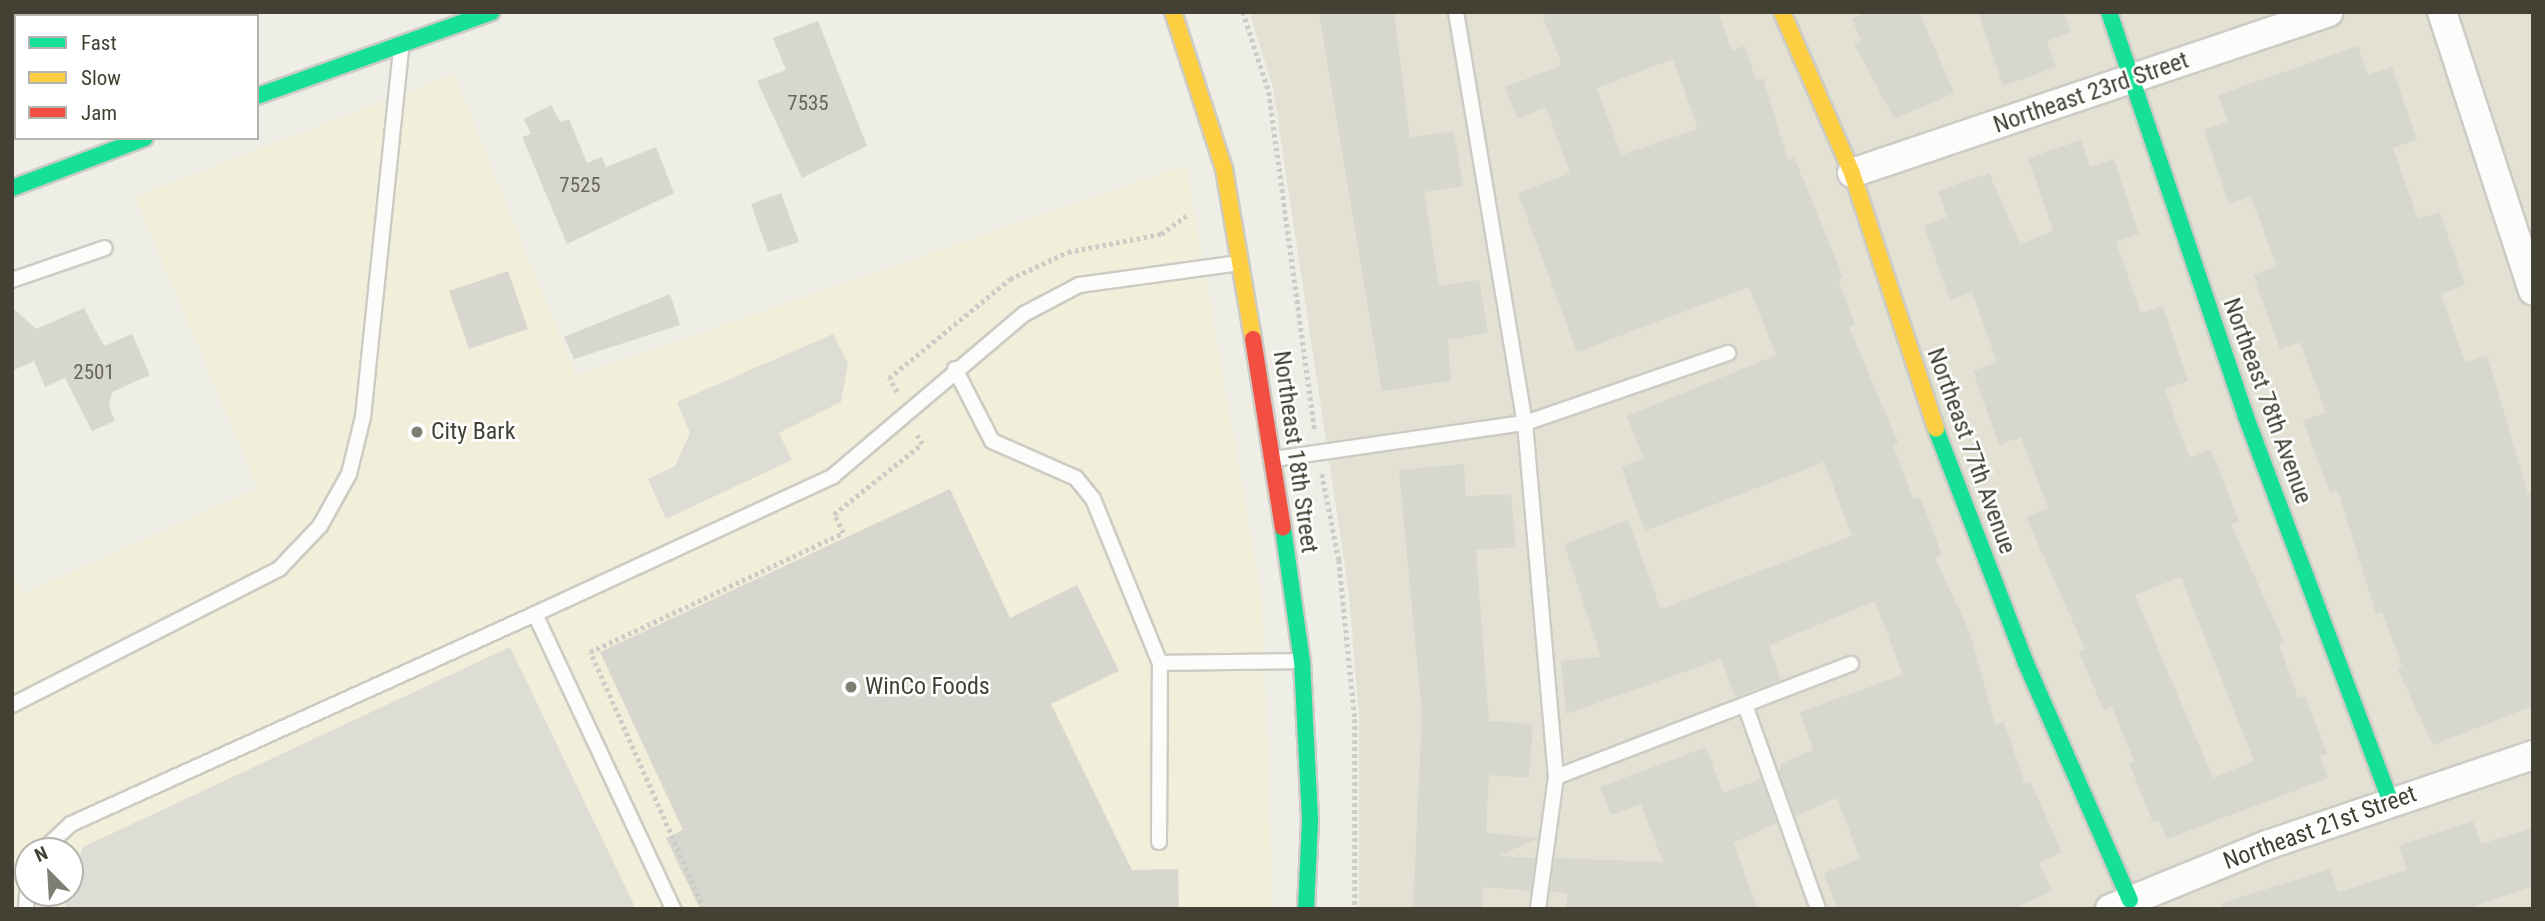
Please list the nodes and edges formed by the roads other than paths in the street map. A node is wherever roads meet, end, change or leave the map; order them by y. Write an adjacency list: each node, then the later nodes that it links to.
1 (491, 12): 8 (street)
2 (1173, 12): 15 (street, Northeast 18th Street)
3 (1456, 12): 20 (lane)
4 (1782, 12): 12 (street, Northeast 77th Avenue)
5 (2109, 12): 9 (street, Northeast 78th Avenue)
6 (2329, 12): 9 (street, Northeast 23rd Street)
7 (2442, 12): 17 (street)
8 (402, 42): 10 (street); 26 (lane)
9 (2132, 78): 12 (street, Northeast 23rd Street); 30 (street, Northeast 78th Avenue)
10 (259, 95)
11 (140, 140): 13 (street)
12 (1852, 173): 33 (street, Northeast 77th Avenue)
13 (12, 188)
14 (104, 248): 16 (lane)
15 (1244, 262): 19 (lane); 21 (street, Northeast 18th Street)
16 (12, 280)
17 (2533, 289)
18 (1728, 353): 20 (lane)
19 (955, 369): 22 (lane); 24 (lane)
20 (1525, 423): 21 (lane); 29 (lane)
21 (1273, 460): 23 (street, Northeast 18th Street)
22 (535, 614): 31 (lane); 34 (lane)
23 (1303, 661): 24 (lane); 35 (street, Northeast 18th Street)
24 (1160, 663): 32 (lane)
25 (1851, 664): 27 (lane)
26 (12, 705)
27 (1745, 705): 29 (lane); 37 (lane)
28 (2533, 755): 30 (street, Northeast 21st Street)
29 (1556, 777): 36 (lane)
30 (2390, 801): 33 (street, Northeast 21st Street)
31 (58, 837)
32 (1159, 842)
33 (2120, 904)
34 (673, 909)
35 (1306, 909)
36 (1538, 909)
37 (1818, 909)

